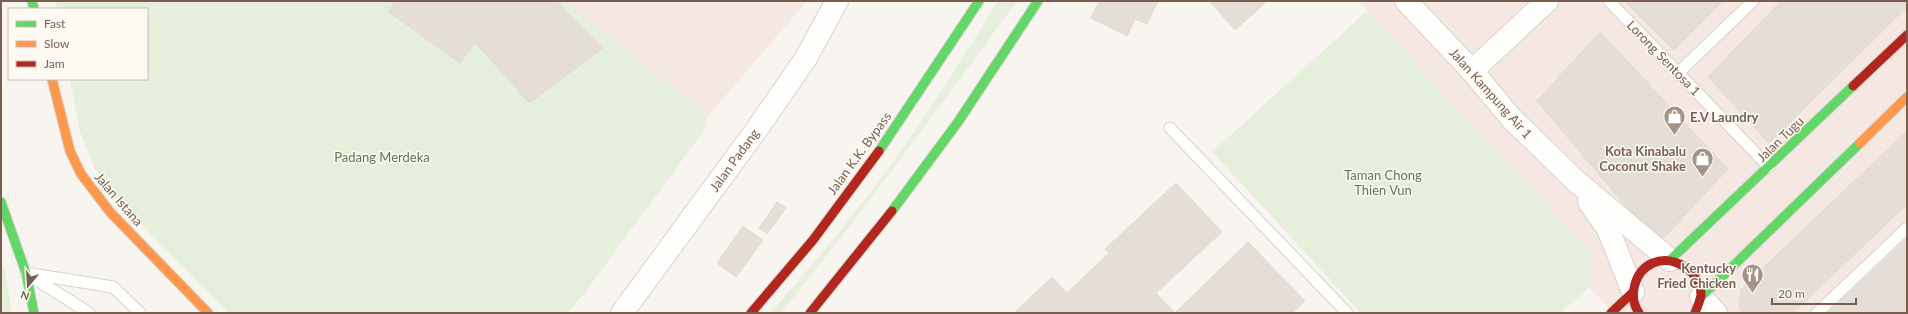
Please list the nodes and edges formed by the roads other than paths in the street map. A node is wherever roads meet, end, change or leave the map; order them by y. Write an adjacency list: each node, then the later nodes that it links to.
1 (837, 1): 26 (street, Jalan Padang)
2 (979, 1): 27 (street, Jalan K.K. Bypass)
3 (1038, 1): 28 (street)
4 (1406, 1): 9 (street, Jalan Kampung Air 1)
5 (1546, 1): 9 (street)
6 (1609, 1): 10 (lane, Lorong Sentosa 1)
7 (1752, 1): 10 (lane)
8 (1907, 35): 14 (street, Jalan Tugu)
9 (1472, 72): 15 (street, Jalan Kampung Air 1)
10 (1678, 73): 14 (lane, Lorong Sentosa 1)
11 (52, 80): 25 (street, Jalan Istana)
12 (1907, 97): 21 (street)
13 (1170, 128): 29 (lane)
14 (1769, 167): 18 (street, Jalan Tugu)
15 (1577, 182): 18 (street, Jalan Kampung Air 1); 20 (street, Jalan Kampung Air 1)
16 (1, 202): 19 (street)
17 (1907, 228): 33 (lane)
18 (1670, 260): 20 (street); 21 (street)
19 (26, 273): 22 (street); 23 (lane); 24 (lane)
20 (1633, 292): 30 (street); 31 (street)
21 (1698, 305): 32 (street)
22 (34, 313)
23 (89, 313)
24 (140, 313)
25 (208, 313)
26 (622, 313)
27 (750, 313)
28 (810, 313)
29 (1347, 313)
30 (1611, 313)
31 (1639, 313)
32 (1716, 313)
33 (1817, 313)

